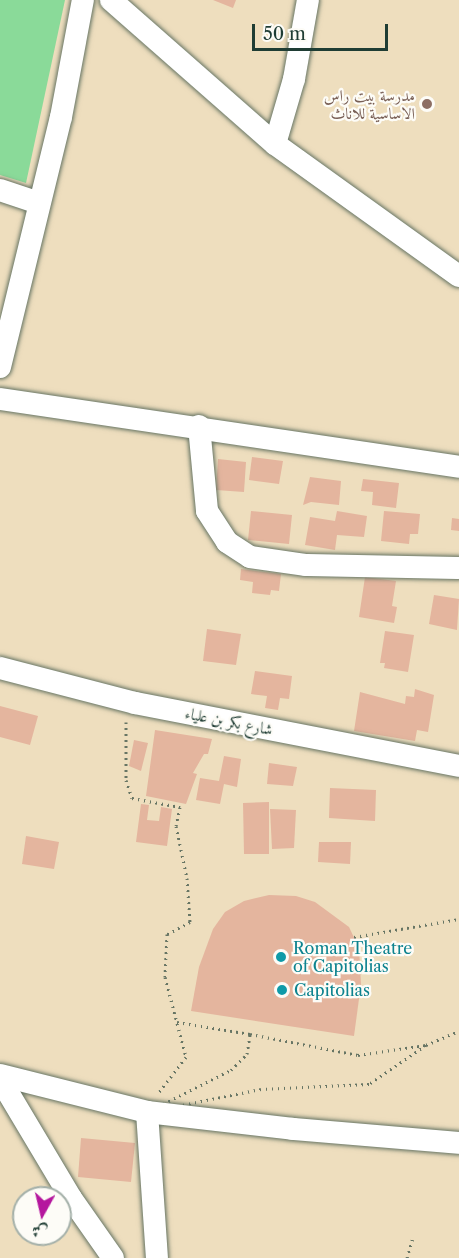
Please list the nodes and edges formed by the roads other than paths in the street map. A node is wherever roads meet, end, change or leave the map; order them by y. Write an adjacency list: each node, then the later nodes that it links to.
1 (83, 0): 6 (street)
2 (111, 0): 4 (street)
3 (308, 0): 4 (street)
4 (275, 144): 7 (street)
5 (0, 190): 6 (street)
6 (39, 203): 8 (street)
7 (459, 276)
8 (0, 367)
9 (0, 399): 10 (street)
10 (199, 426): 11 (street); 12 (street)
11 (459, 467)
12 (459, 568)
13 (0, 668): 14 (street, شارع بكر بن علياء)
14 (459, 766)
15 (0, 1077): 16 (street); 18 (street)
16 (153, 1103): 17 (street); 19 (street)
17 (459, 1143)
18 (113, 1258)
19 (157, 1258)

